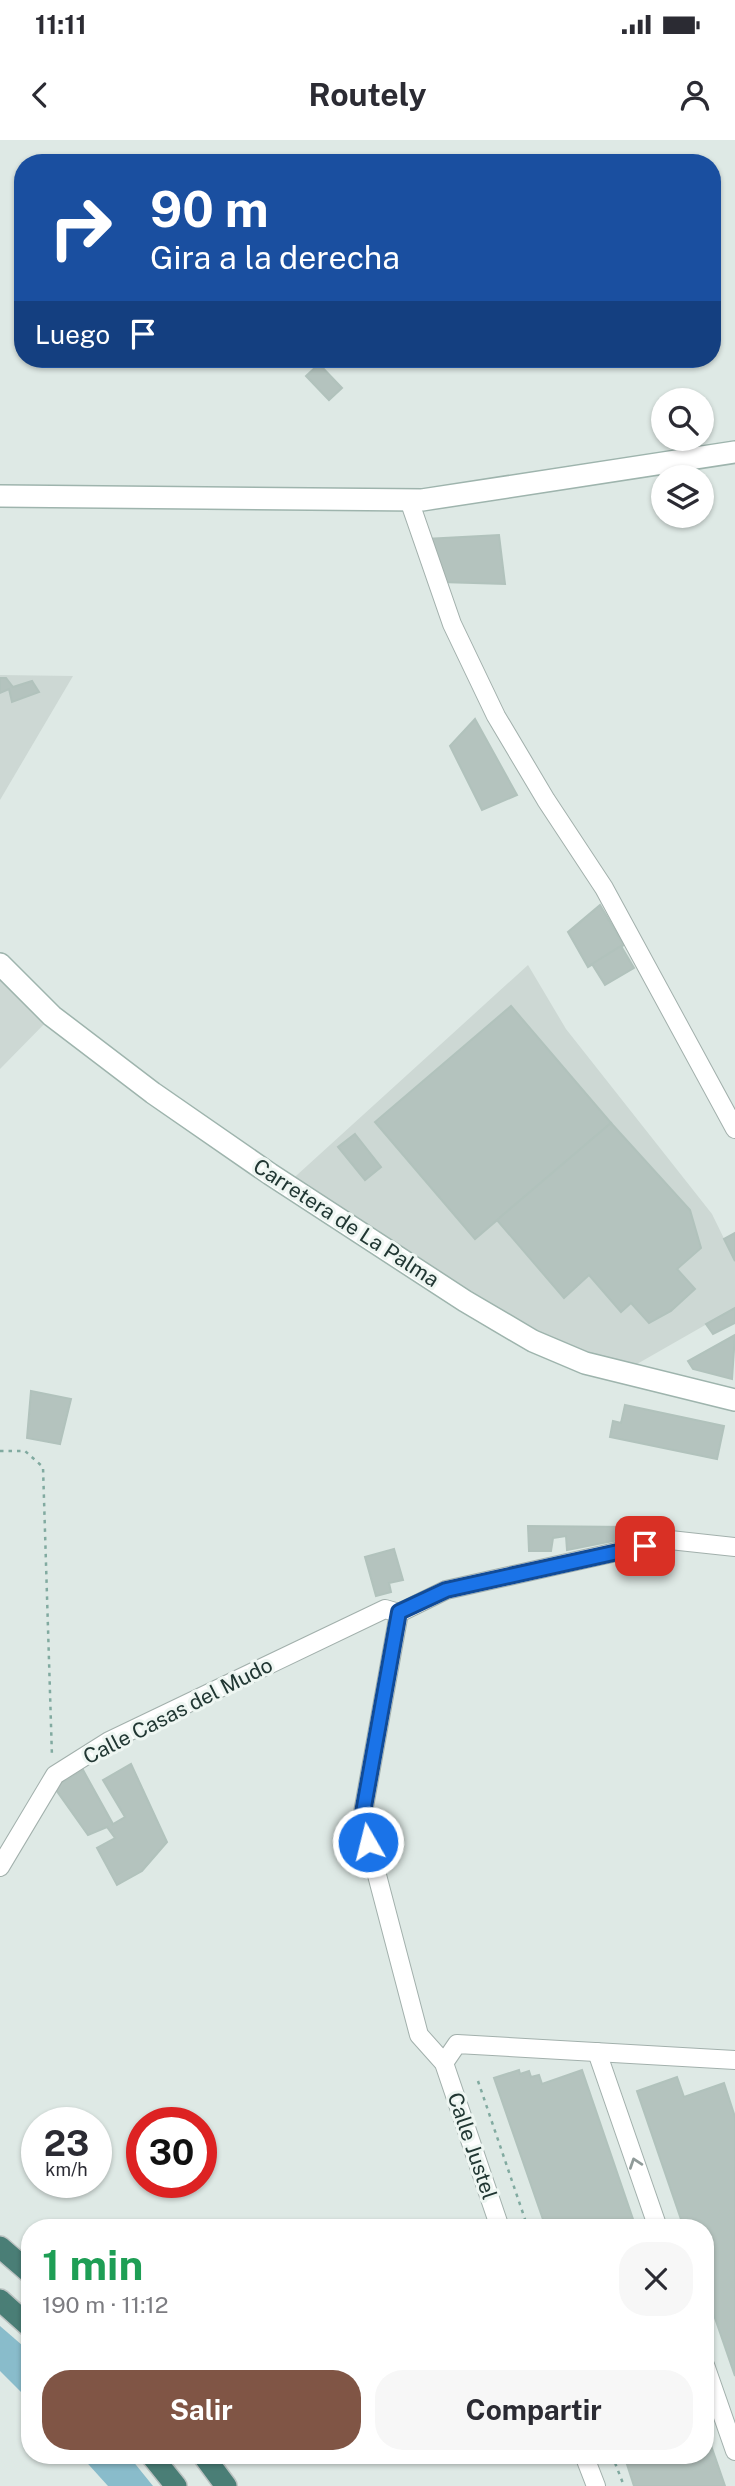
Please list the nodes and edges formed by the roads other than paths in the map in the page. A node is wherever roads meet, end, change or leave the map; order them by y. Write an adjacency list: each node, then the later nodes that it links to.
1 (735, 452): 3 (main road)
2 (0, 495): 3 (main road)
3 (409, 500): 5 (street)
4 (0, 964): 6 (main road, Carretera de La Palma)
5 (735, 1129)
6 (735, 1400)
7 (735, 1547): 8 (street, Calle Casas del Mudo)
8 (399, 1612): 9 (street, Calle Casas del Mudo); 12 (street)
9 (0, 1867)
10 (597, 2052): 11 (street); 12 (street); 14 (street, one-way to 10)
11 (735, 2060)
12 (444, 2063): 13 (street, Calle Justel)
13 (497, 2219)
14 (655, 2219)
15 (0, 2247): 16 (highway)
16 (21, 2265)
17 (0, 2300): 18 (highway)
18 (21, 2319)
19 (714, 2391): 20 (street)
20 (735, 2451)
21 (158, 2464): 24 (highway)
22 (210, 2464): 25 (highway)
23 (587, 2464): 26 (street)
24 (176, 2486)
25 (226, 2486)
26 (596, 2486)

